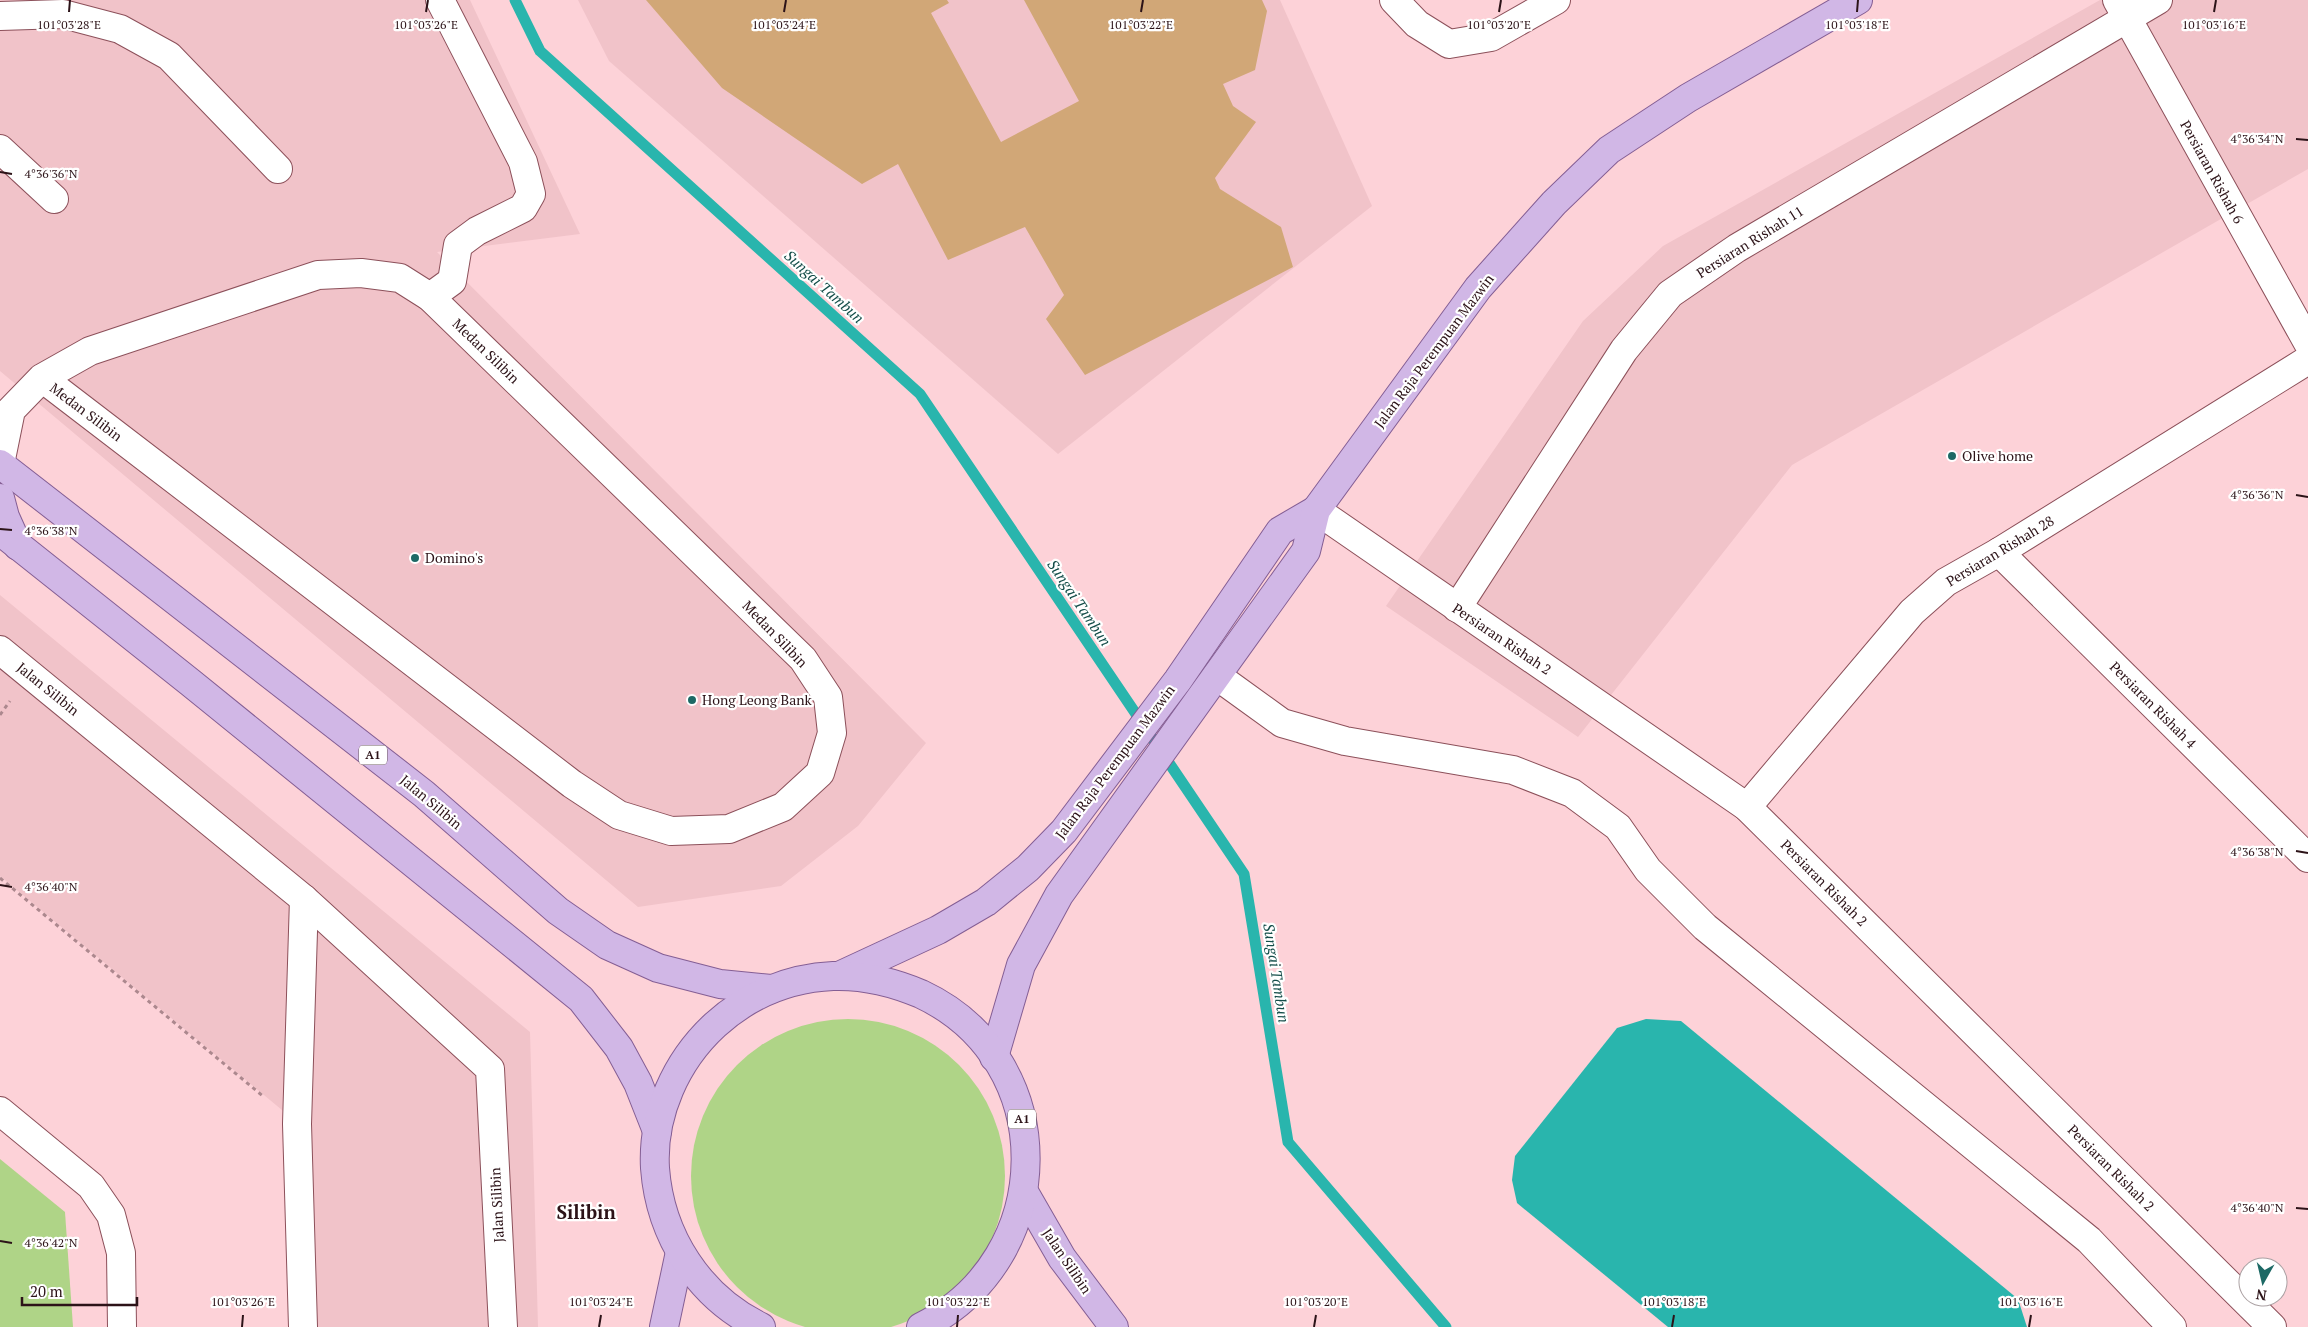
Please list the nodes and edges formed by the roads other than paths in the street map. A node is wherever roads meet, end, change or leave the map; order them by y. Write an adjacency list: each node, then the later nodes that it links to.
1 (440, 0): 11 (street)
2 (1394, 0): 3 (street)
3 (1556, 0)
4 (1858, 0): 18 (main road, Jalan Raja Perempuan Mazwin)
5 (2158, 0): 6 (street, Persiaran Rishah 11)
6 (2121, 9): 12 (street, Persiaran Rishah 6); 21 (street, Persiaran Rishah 11)
7 (0, 16): 9 (street)
8 (0, 149): 10 (street)
9 (278, 169)
10 (54, 199)
11 (430, 297): 14 (street, Medan Silibin); 14 (street, Medan Silibin)
12 (2308, 343)
13 (2308, 360): 20 (street, Persiaran Rishah 28)
14 (42, 378): 15 (street, Medan Silibin)
15 (6, 411): 16 (street, Medan Silibin)
16 (0, 464): 28 (main road, Jalan Silibin / A1)
17 (0, 498): 19 (main road)
18 (1316, 510): 21 (street, Persiaran Rishah 2); 23 (main road, Jalan Raja Perempuan Mazwin); 27 (main road, Jalan Raja Perempuan Mazwin)
19 (9, 538): 31 (main road, A1)
20 (1999, 552): 24 (street, Persiaran Rishah 28); 25 (street, Persiaran Rishah 4)
21 (1458, 608): 24 (street, Persiaran Rishah 2)
22 (0, 650): 26 (street, Jalan Silibin)
23 (1210, 686): 29 (main road, Jalan Raja Perempuan Mazwin); 41 (street)
24 (1747, 806): 42 (street, Persiaran Rishah 2)
25 (2308, 858)
26 (304, 900): 35 (street); 36 (street, Jalan Silibin)
27 (839, 976): 28 (main road, A1); 29 (main road, A1)
28 (771, 989): 31 (main road, A1)
29 (994, 1057): 32 (main road, A1)
30 (0, 1111): 34 (street)
31 (657, 1131): 33 (main road, A1)
32 (1024, 1192): 39 (main road, A1); 40 (main road, Jalan Silibin)
33 (680, 1252): 37 (main road); 38 (main road, A1)
34 (122, 1327)
35 (303, 1327)
36 (503, 1327)
37 (664, 1327)
38 (761, 1327)
39 (921, 1327)
40 (1114, 1327)
41 (2172, 1327)
42 (2272, 1327)

